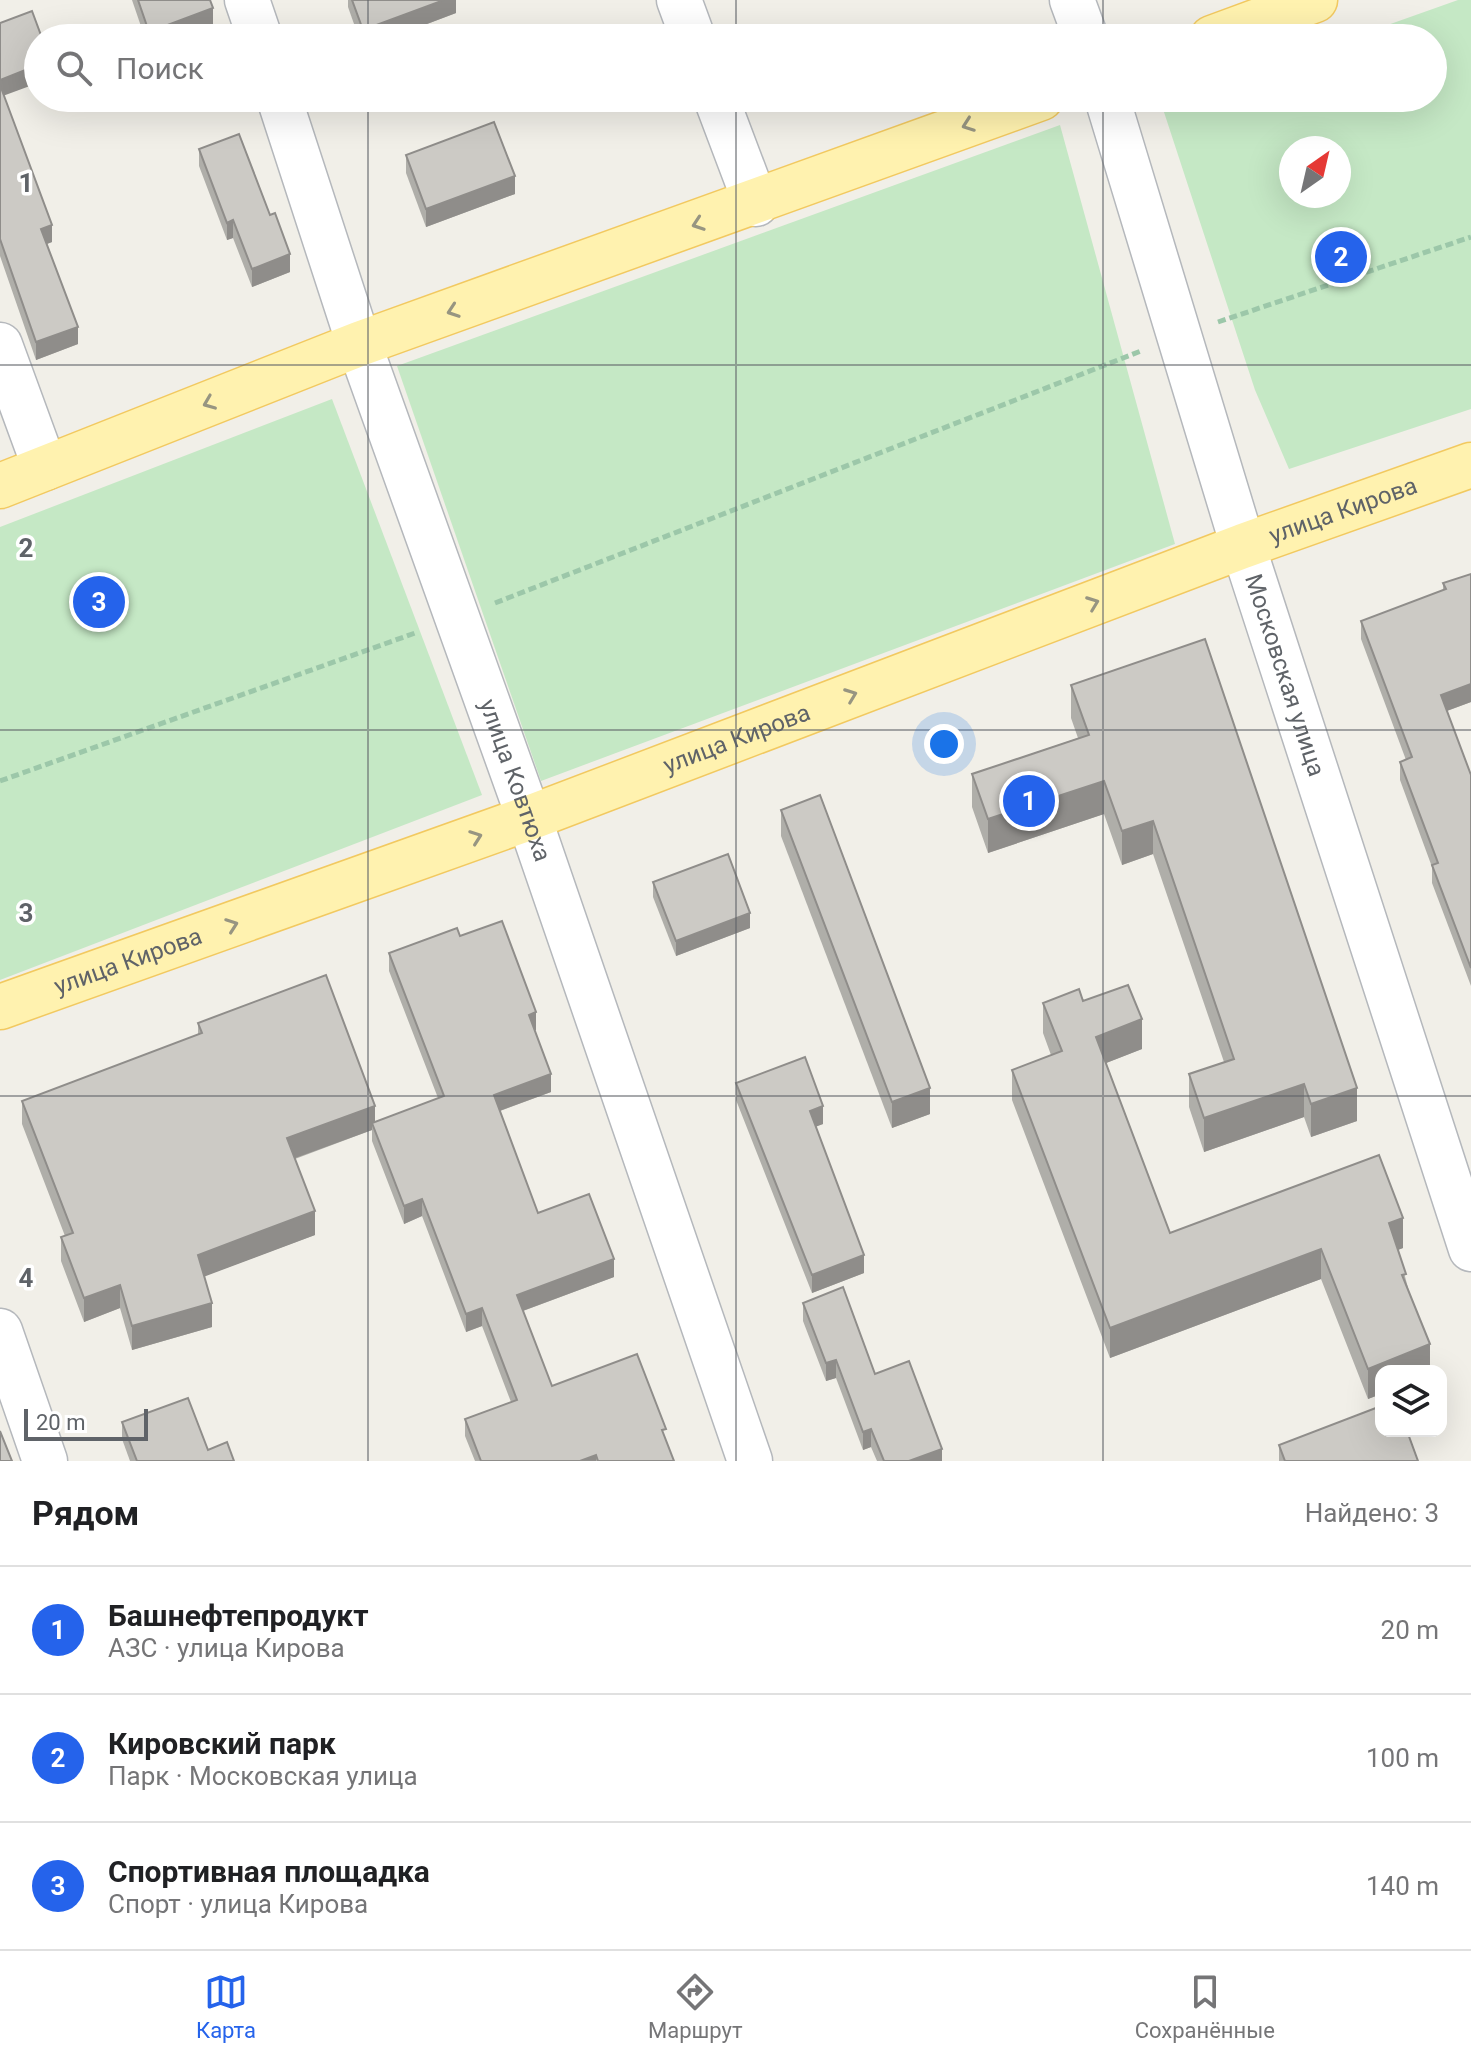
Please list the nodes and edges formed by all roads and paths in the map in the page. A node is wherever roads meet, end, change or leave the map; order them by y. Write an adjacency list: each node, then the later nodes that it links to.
1 (247, 0): 5 (street)
2 (679, 0): 6 (street)
3 (1072, 0): 7 (street)
4 (1315, 0): 8 (main road)
5 (255, 24)
6 (688, 24)
7 (1081, 24)
8 (1250, 24)
9 (284, 112): 16 (street, улица Ковтюха)
10 (721, 112): 13 (street)
11 (1003, 112): 13 (main road, one-way to 13)
12 (1111, 112): 15 (street, Московская улица)
13 (756, 204): 16 (main road, one-way to 16)
14 (1471, 237): 15 (path)
15 (1179, 336): 21 (street, Московская улица); 22 (path)
16 (359, 344): 19 (main road, one-way to 19); 22 (street, улица Ковтюха)
17 (0, 345): 19 (street)
18 (1471, 465): 21 (main road, улица Кирова)
19 (45, 468): 20 (main road)
20 (0, 486)
21 (1243, 546): 24 (main road, улица Кирова, one-way to 21); 26 (street, Московская улица)
22 (457, 618): 23 (path); 24 (street, улица Ковтюха)
23 (0, 781)
24 (529, 818): 25 (main road, улица Кирова, one-way to 24); 29 (street, улица Ковтюха)
25 (0, 1007)
26 (1471, 1249)
27 (0, 1331): 28 (street)
28 (45, 1461)
29 (750, 1461)

